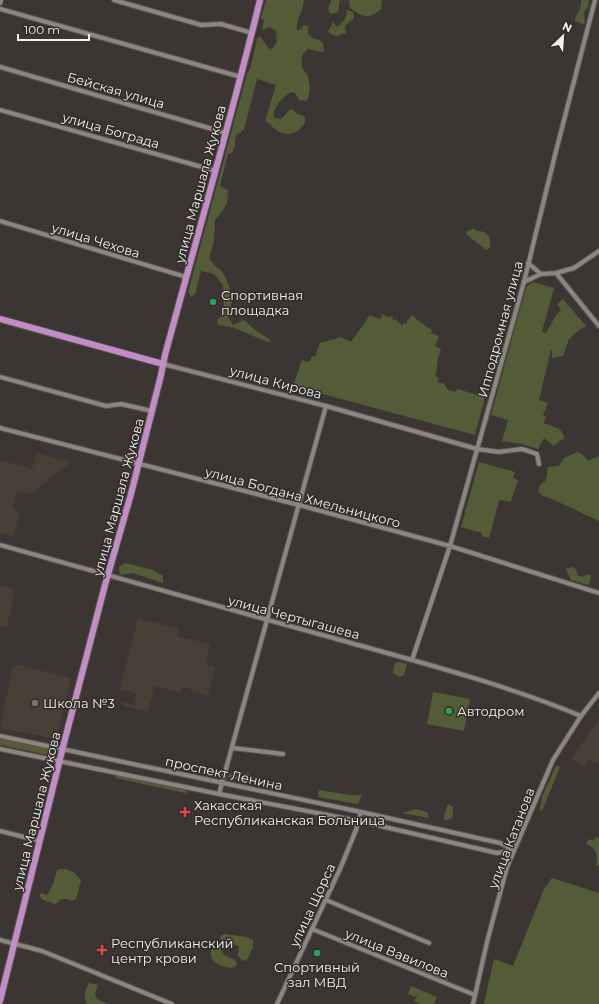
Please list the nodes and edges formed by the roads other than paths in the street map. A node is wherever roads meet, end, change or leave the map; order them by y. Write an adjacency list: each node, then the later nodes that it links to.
1 (1, 0): 5 (street)
2 (114, 0): 7 (street)
3 (260, 0): 7 (main road, улица Маршала Жукова)
4 (595, 0): 15 (street, Ипподромная улица)
5 (0, 3)
6 (0, 9): 9 (street)
7 (252, 33): 9 (main road, улица Маршала Жукова)
8 (0, 67): 11 (street, Бейская улица)
9 (241, 77): 11 (main road, улица Маршала Жукова)
10 (0, 110): 12 (street, улица Бограда)
11 (226, 133): 12 (main road, улица Маршала Жукова)
12 (216, 171): 18 (main road, улица Маршала Жукова)
13 (0, 221): 18 (street, улица Чехова)
14 (599, 251): 16 (street)
15 (528, 263): 17 (street); 19 (street, Ипподромная улица)
16 (556, 273): 17 (street); 21 (street)
17 (541, 274): 19 (street)
18 (186, 277): 22 (main road, улица Маршала Жукова)
19 (524, 282): 27 (street, Ипподромная улица)
20 (0, 319): 22 (main road, улица Кирова)
21 (599, 325)
22 (163, 364): 24 (street, улица Кирова); 25 (main road, улица Маршала Жукова)
23 (0, 378): 25 (street)
24 (326, 406): 27 (street, улица Кирова); 30 (street)
25 (152, 411): 28 (main road, улица Маршала Жукова)
26 (0, 428): 28 (street, улица Богдана Хмельницкого)
27 (477, 449): 29 (street, улица Кирова); 32 (street, Ипподромная улица)
28 (138, 463): 30 (street, улица Богдана Хмельницкого); 33 (main road, улица Маршала Жукова)
29 (539, 464)
30 (299, 505): 32 (street, улица Богдана Хмельницкого); 35 (street)
31 (0, 545): 33 (street, улица Чертыгашева)
32 (450, 546): 34 (street, улица Богдана Хмельницкого); 36 (street, Ипподромная улица)
33 (108, 576): 35 (street, улица Чертыгашева); 41 (main road, улица Маршала Жукова)
34 (599, 593)
35 (267, 620): 36 (street, улица Чертыгашева); 42 (street)
36 (412, 660): 38 (street, улица Чертыгашева)
37 (599, 693): 38 (street, улица Катанова)
38 (581, 716): 51 (street, улица Катанова)
39 (0, 736): 41 (street, проспект Ленина)
40 (0, 748): 44 (street, проспект Ленина)
41 (63, 748): 44 (main road, улица Маршала Жукова); 45 (street, проспект Ленина)
42 (233, 748): 43 (street); 45 (street)
43 (283, 754)
44 (60, 761): 46 (street, проспект Ленина); 50 (main road, улица Маршала Жукова)
45 (222, 783): 46 (street); 47 (street, проспект Ленина)
46 (219, 794): 48 (street, проспект Ленина)
47 (361, 812): 48 (street, улица Щорса); 51 (street, проспект Ленина)
48 (359, 821): 51 (street, проспект Ленина); 52 (street, улица Щорса)
49 (0, 831): 50 (street)
50 (40, 841): 55 (main road, улица Маршала Жукова)
51 (514, 850): 57 (street, улица Катанова)
52 (326, 900): 53 (street, улица Щорса); 56 (street)
53 (312, 929): 57 (street, улица Вавилова); 60 (street, улица Щорса)
54 (0, 940): 55 (street)
55 (15, 943): 58 (main road, улица Маршала Жукова); 59 (street)
56 (428, 943)
57 (476, 995): 61 (street, улица Катанова)
58 (0, 1000)
59 (172, 1004)
60 (277, 1004)
61 (473, 1004)

